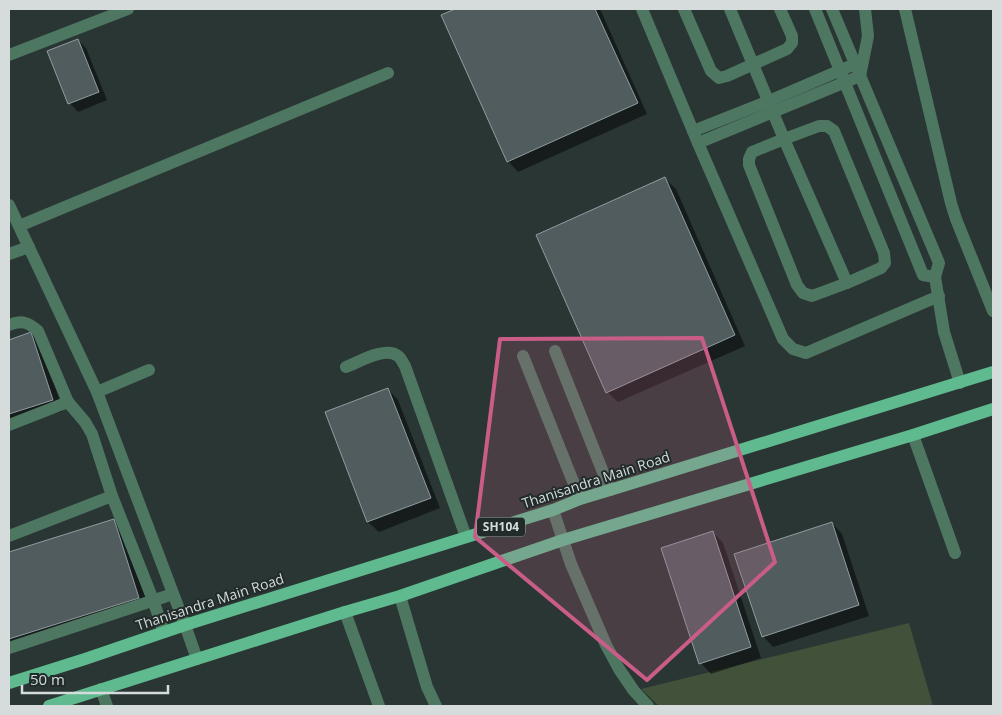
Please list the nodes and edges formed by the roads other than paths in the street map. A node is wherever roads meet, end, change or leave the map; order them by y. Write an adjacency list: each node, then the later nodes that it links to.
1 (128, 9): 10 (street)
2 (642, 9): 18 (street)
3 (684, 9): 11 (street)
4 (730, 9): 11 (street)
5 (780, 9): 11 (street)
6 (816, 9): 13 (street)
7 (832, 9): 12 (street)
8 (865, 9): 15 (street)
9 (905, 9): 27 (street)
10 (9, 55)
11 (753, 64): 17 (street)
12 (854, 64): 13 (street); 15 (street)
13 (841, 70): 16 (street); 17 (street)
14 (388, 73): 21 (street)
15 (860, 76): 16 (street); 24 (street)
16 (846, 82): 17 (street); 24 (street)
17 (771, 107): 18 (street); 19 (street)
18 (696, 137): 26 (street)
19 (784, 139): 25 (street); 25 (street); 25 (street)
20 (9, 205): 21 (street)
21 (19, 226): 22 (street)
22 (29, 247): 23 (street); 35 (street)
23 (9, 254)
24 (935, 277): 26 (street)
25 (847, 283)
26 (938, 296): 34 (street)
27 (993, 311)
28 (9, 325): 36 (street)
29 (555, 351): 40 (street)
30 (523, 356): 42 (street)
31 (346, 367): 45 (street)
32 (149, 370): 35 (street)
33 (993, 372): 34 (main road, Thanisandra Main Road / SH104)
34 (960, 383): 40 (main road, Thanisandra Main Road / SH104)
35 (97, 392): 48 (street)
36 (68, 402): 38 (street); 41 (street)
37 (993, 409): 39 (main road, SH104)
38 (9, 425)
39 (913, 435): 46 (main road, SH104); 47 (street)
40 (610, 490): 42 (main road, Thanisandra Main Road / SH104)
41 (112, 496): 44 (street); 50 (street)
42 (580, 499): 43 (main road, Thanisandra Main Road / SH104)
43 (553, 510): 45 (main road, Thanisandra Main Road / SH104); 46 (street)
44 (9, 536)
45 (466, 537): 52 (main road, Thanisandra Main Road / SH104)
46 (563, 540): 49 (main road, SH104); 62 (street)
47 (955, 553)
48 (173, 594): 50 (street); 52 (street)
49 (400, 596): 51 (main road, SH104); 61 (street)
50 (153, 600): 53 (street); 54 (street)
51 (346, 612): 55 (main road, SH104); 60 (street)
52 (185, 625): 53 (main road, Thanisandra Main Road / SH104); 55 (street)
53 (164, 632): 56 (main road, Thanisandra Main Road / SH104)
54 (9, 648)
55 (196, 659): 57 (main road, SH104)
56 (9, 683)
57 (101, 689): 58 (main road, SH104); 59 (street)
58 (49, 706)
59 (107, 706)
60 (379, 706)
61 (436, 706)
62 (648, 706)

